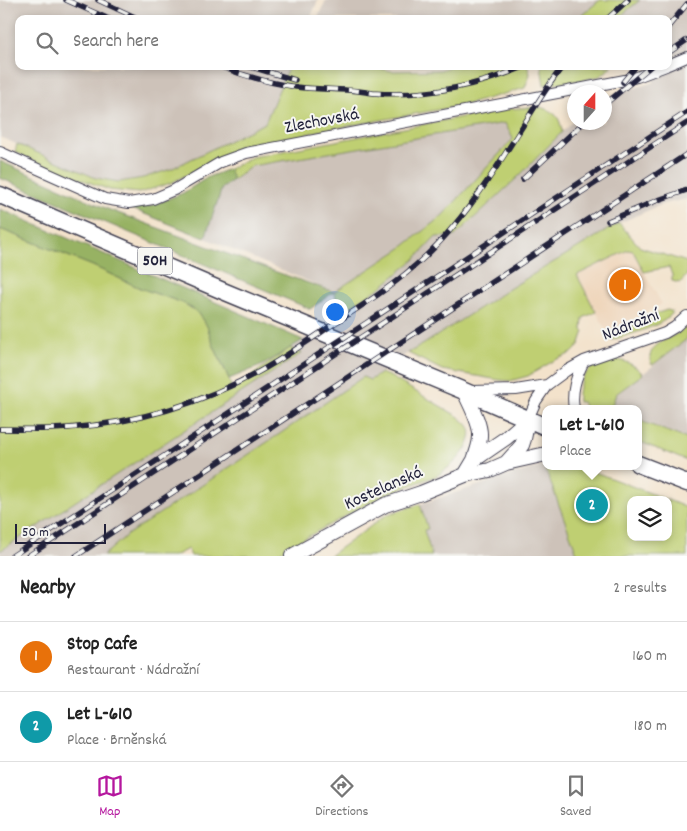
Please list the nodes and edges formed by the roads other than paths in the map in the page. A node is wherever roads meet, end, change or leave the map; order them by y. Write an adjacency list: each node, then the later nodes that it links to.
1 (687, 57): 2 (street, Zlechovská)
2 (672, 64)
3 (656, 70): 4 (street, Zlechovská)
4 (0, 152)
5 (0, 194): 9 (main road, 50H)
6 (687, 316): 7 (street, Nádražní)
7 (584, 361): 8 (street, Nádražní); 10 (street)
8 (547, 385): 9 (street, Nádražní); 11 (street, Nádražní)
9 (464, 391): 11 (main road, 50H); 14 (main road)
10 (573, 405)
11 (528, 419): 12 (main road, 50H); 14 (main road); 15 (main road)
12 (542, 425)
13 (542, 455): 15 (main road, Kostelanská)
14 (474, 460): 17 (main road)
15 (506, 463): 17 (main road, Kostelanská)
16 (642, 466): 18 (main road)
17 (465, 476): 19 (main road, Kostelanská)
18 (687, 483)
19 (292, 556)

